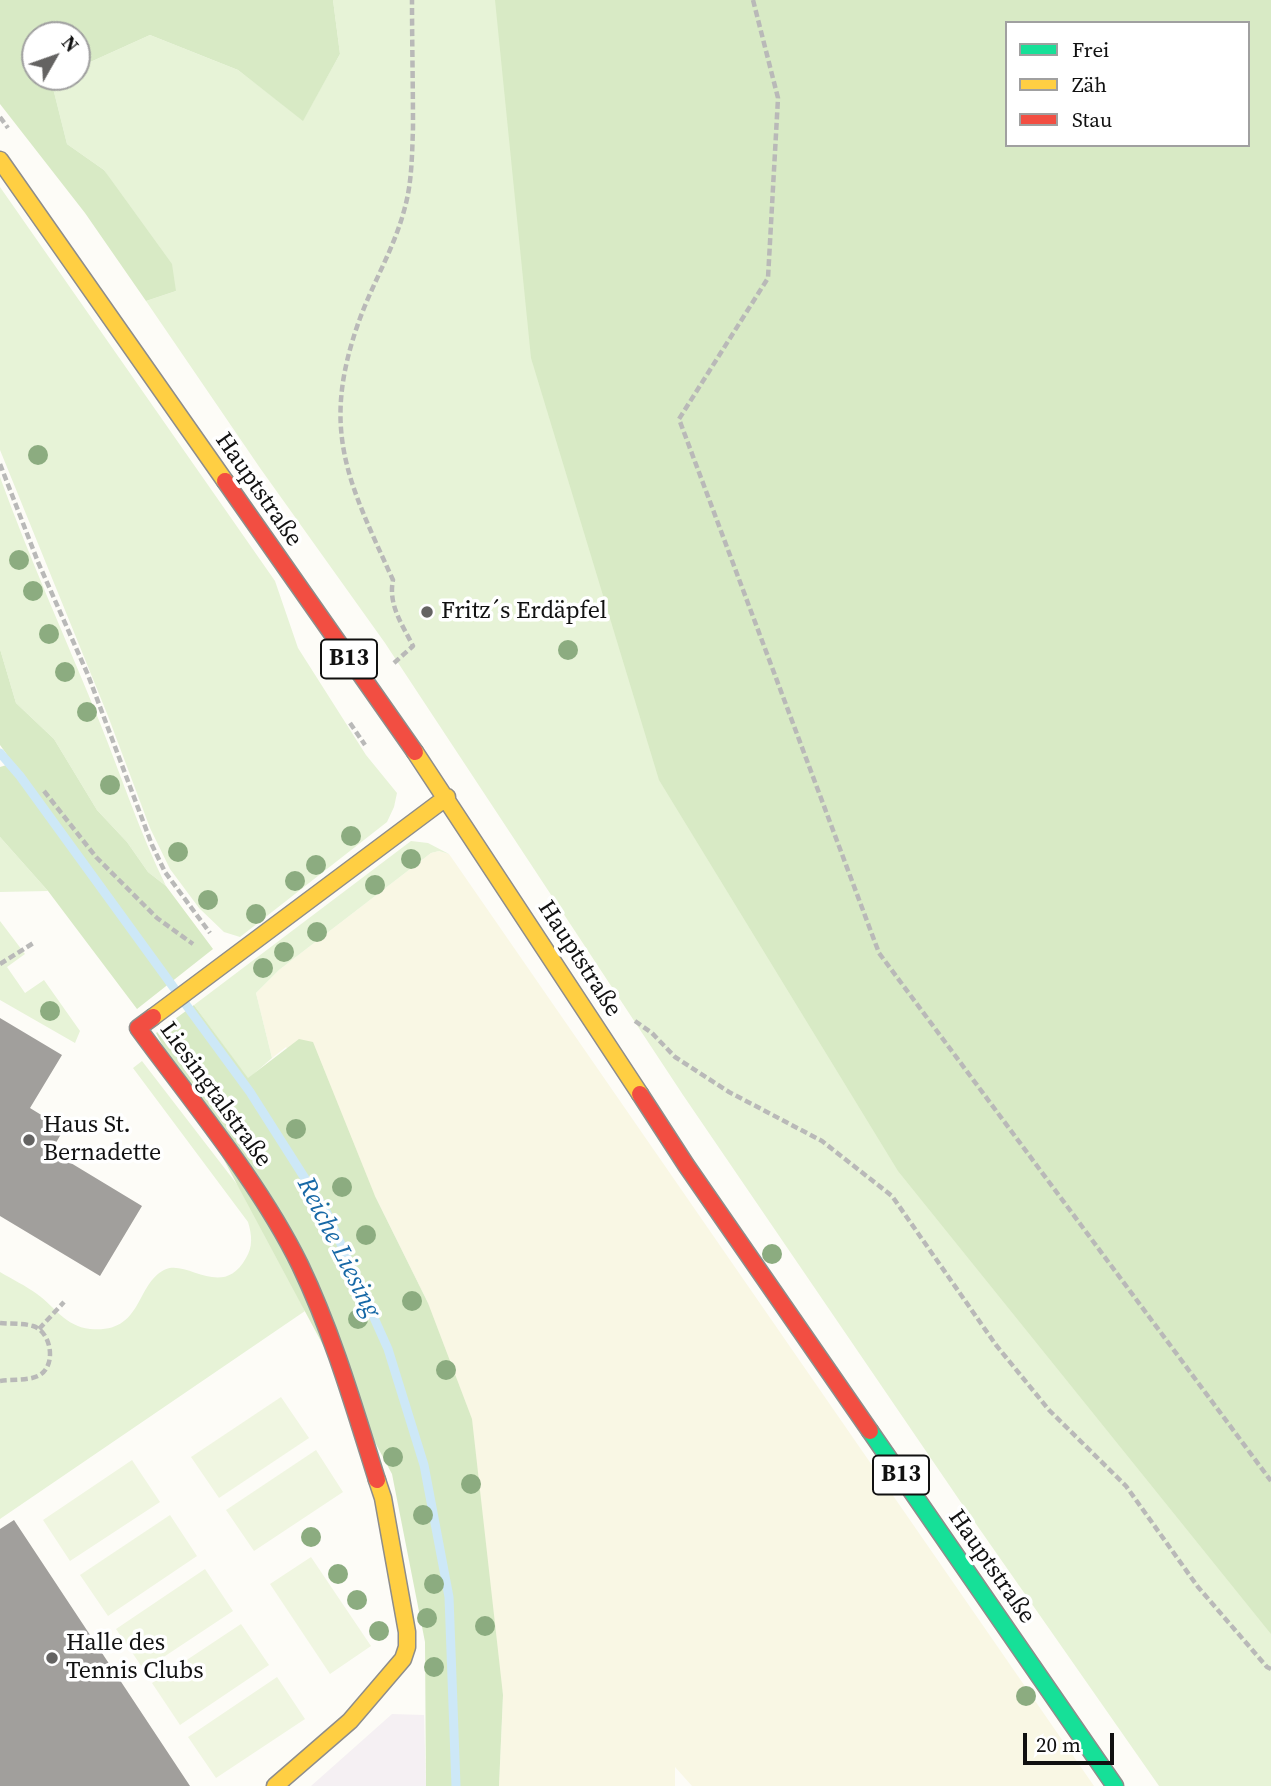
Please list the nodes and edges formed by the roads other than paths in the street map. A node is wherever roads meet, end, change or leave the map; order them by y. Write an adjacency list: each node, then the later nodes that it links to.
1 (0, 160): 2 (main road, Hauptstraße / B13)
2 (447, 797): 3 (main road, Liesingtalstraße); 4 (main road, Hauptstraße / B13)
3 (275, 1786)
4 (1115, 1786)

